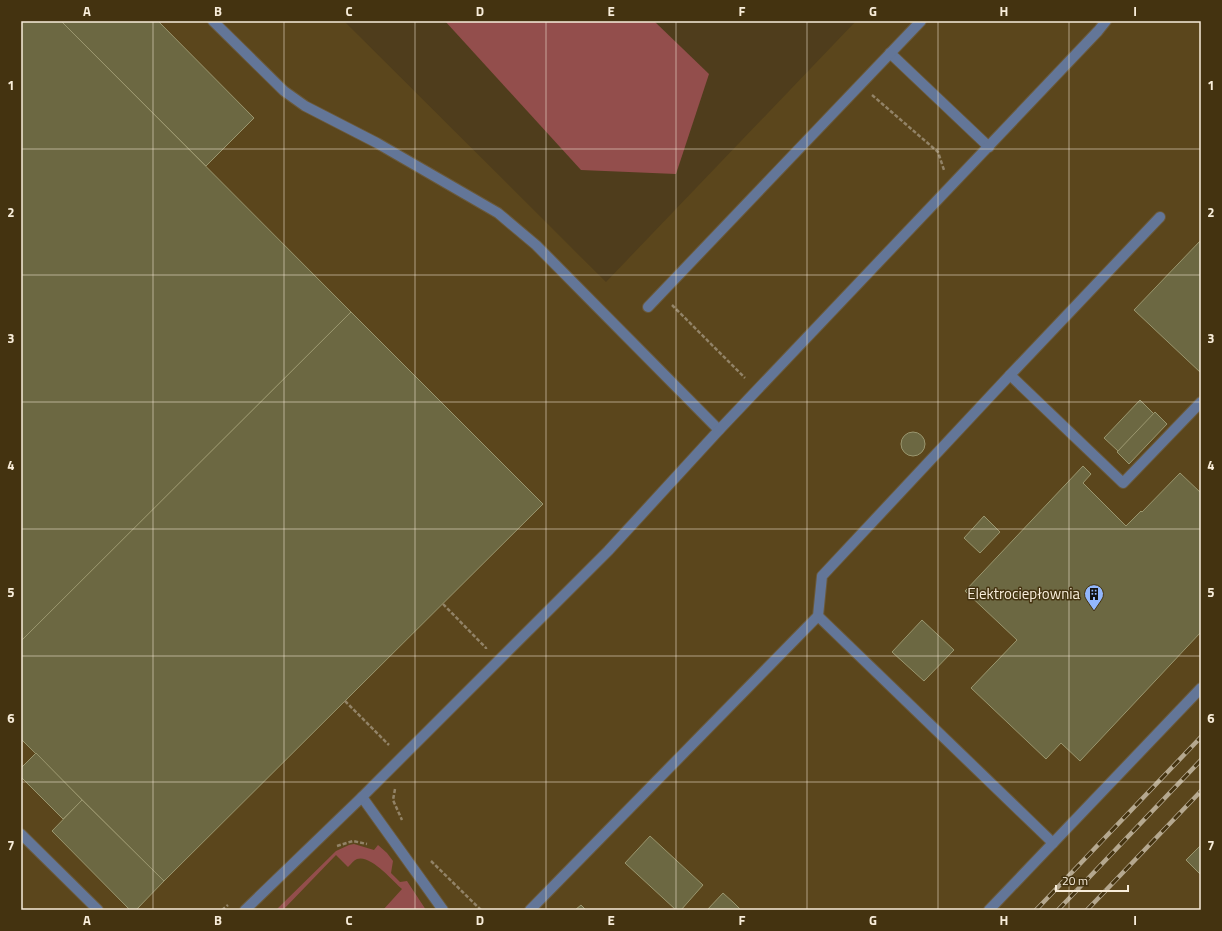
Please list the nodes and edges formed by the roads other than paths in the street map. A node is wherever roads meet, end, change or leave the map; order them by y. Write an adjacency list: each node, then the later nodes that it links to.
1 (213, 21): 10 (lane)
2 (920, 21): 4 (lane)
3 (1106, 21): 5 (lane)
4 (890, 53): 5 (lane); 7 (lane)
5 (989, 147): 10 (lane)
6 (1160, 217): 8 (lane)
7 (648, 307)
8 (1010, 375): 9 (lane); 11 (lane)
9 (1201, 402)
10 (719, 430): 13 (lane)
11 (818, 616): 15 (lane); 19 (lane)
12 (1201, 688): 15 (lane)
13 (362, 796): 17 (lane); 18 (lane)
14 (21, 834): 16 (lane)
15 (1053, 843): 20 (lane)
16 (98, 910)
17 (245, 910)
18 (443, 910)
19 (530, 910)
20 (989, 910)

